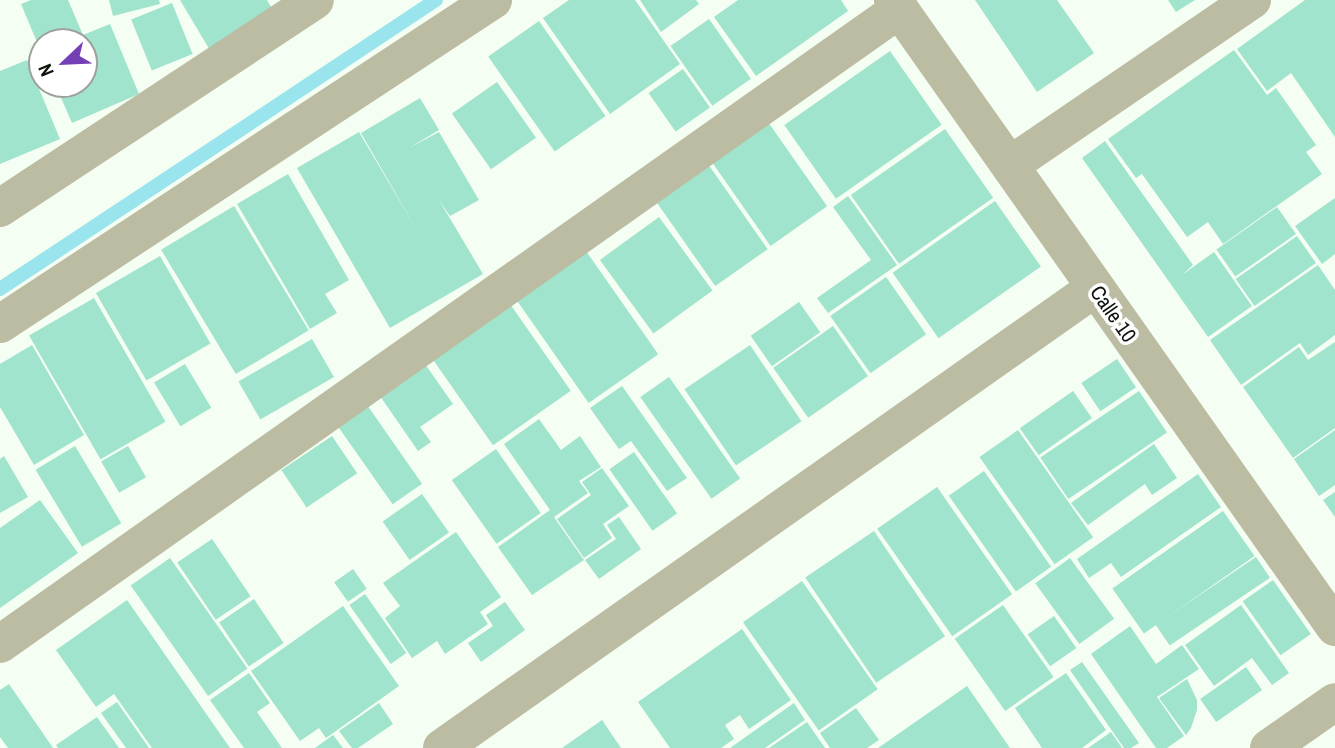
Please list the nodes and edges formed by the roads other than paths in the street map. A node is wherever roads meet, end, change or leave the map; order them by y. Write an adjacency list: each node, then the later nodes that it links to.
1 (314, 0): 6 (street)
2 (493, 0): 8 (street)
3 (1252, 0): 5 (street)
4 (896, 5): 5 (street, Calle 10); 10 (street)
5 (1010, 165): 7 (street, Calle 10)
6 (0, 208)
7 (1095, 288): 9 (street, Calle 10); 12 (street)
8 (0, 324)
9 (1335, 626)
10 (0, 644)
11 (1335, 702): 13 (street)
12 (442, 748)
13 (1269, 748)

